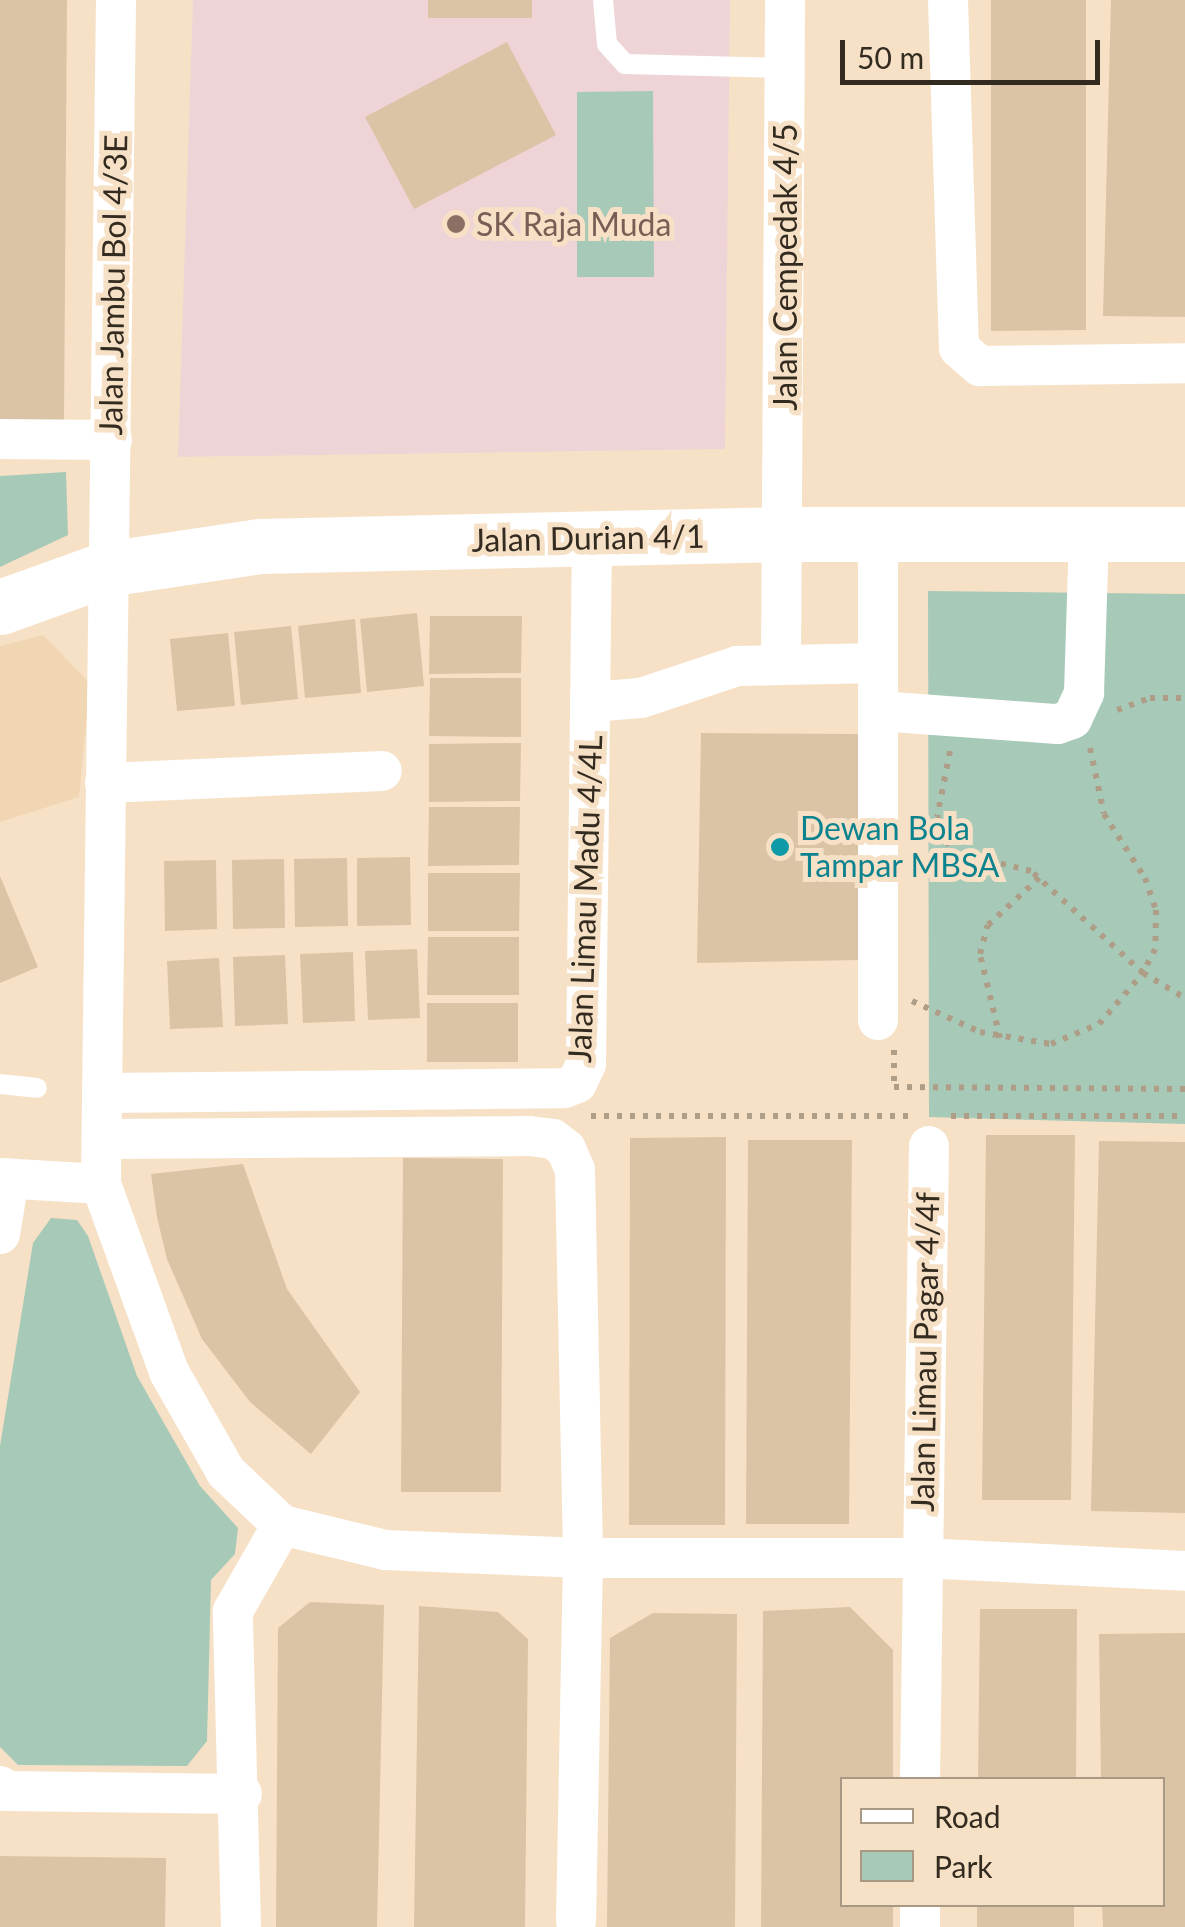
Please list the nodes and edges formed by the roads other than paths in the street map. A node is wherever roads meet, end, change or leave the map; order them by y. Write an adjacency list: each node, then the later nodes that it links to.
1 (116, 0): 8 (street, Jalan Jambu Bol 4/3E)
2 (603, 0): 5 (lane)
3 (785, 0): 5 (street, Jalan Cempedak 4/5)
4 (948, 0): 6 (street)
5 (785, 68): 9 (street, Jalan Cempedak 4/5)
6 (1185, 363)
7 (0, 439): 8 (street)
8 (112, 440): 14 (street, Jalan Jambu Bol 4/3E)
9 (784, 534): 10 (street, Jalan Durian 4/1); 13 (street, Jalan Durian 4/1); 16 (street, Jalan Cempedak 4/5)
10 (878, 534): 11 (street, Jalan Durian 4/1); 17 (street)
11 (1088, 534): 12 (street, Jalan Durian 4/1); 19 (street)
12 (1185, 534)
13 (592, 538): 14 (street, Jalan Durian 4/1); 18 (street, Jalan Limau Madu 4/4L)
14 (106, 569): 15 (street, Jalan Durian 4/1); 21 (street, Jalan Jambu Bol 4/3E)
15 (0, 607)
16 (781, 663): 17 (street); 18 (street)
17 (877, 663): 19 (street)
18 (590, 702): 25 (street, Jalan Limau Madu 4/4L)
19 (879, 711): 22 (street)
20 (382, 771): 21 (street)
21 (105, 783): 25 (street, Jalan Jambu Bol 4/3E)
22 (892, 1015)
23 (0, 1084): 24 (lane)
24 (38, 1088)
25 (102, 1093): 26 (street, Jalan Jambu Bol 4/3E)
26 (102, 1138): 29 (street, Jalan Jambu Bol 4/3E); 32 (street)
27 (929, 1146): 33 (street, Jalan Limau Pagar 4/4f)
28 (4, 1178): 29 (street); 30 (street)
29 (101, 1184): 31 (street)
30 (0, 1234)
31 (282, 1526): 32 (street); 37 (street)
32 (583, 1558): 33 (street); 38 (street)
33 (921, 1558): 34 (street); 35 (street, Jalan Limau Pagar 4/4f)
34 (1185, 1570)
35 (920, 1777)
36 (2, 1792): 37 (street)
37 (242, 1794): 39 (street)
38 (576, 1920)
39 (241, 1927)

